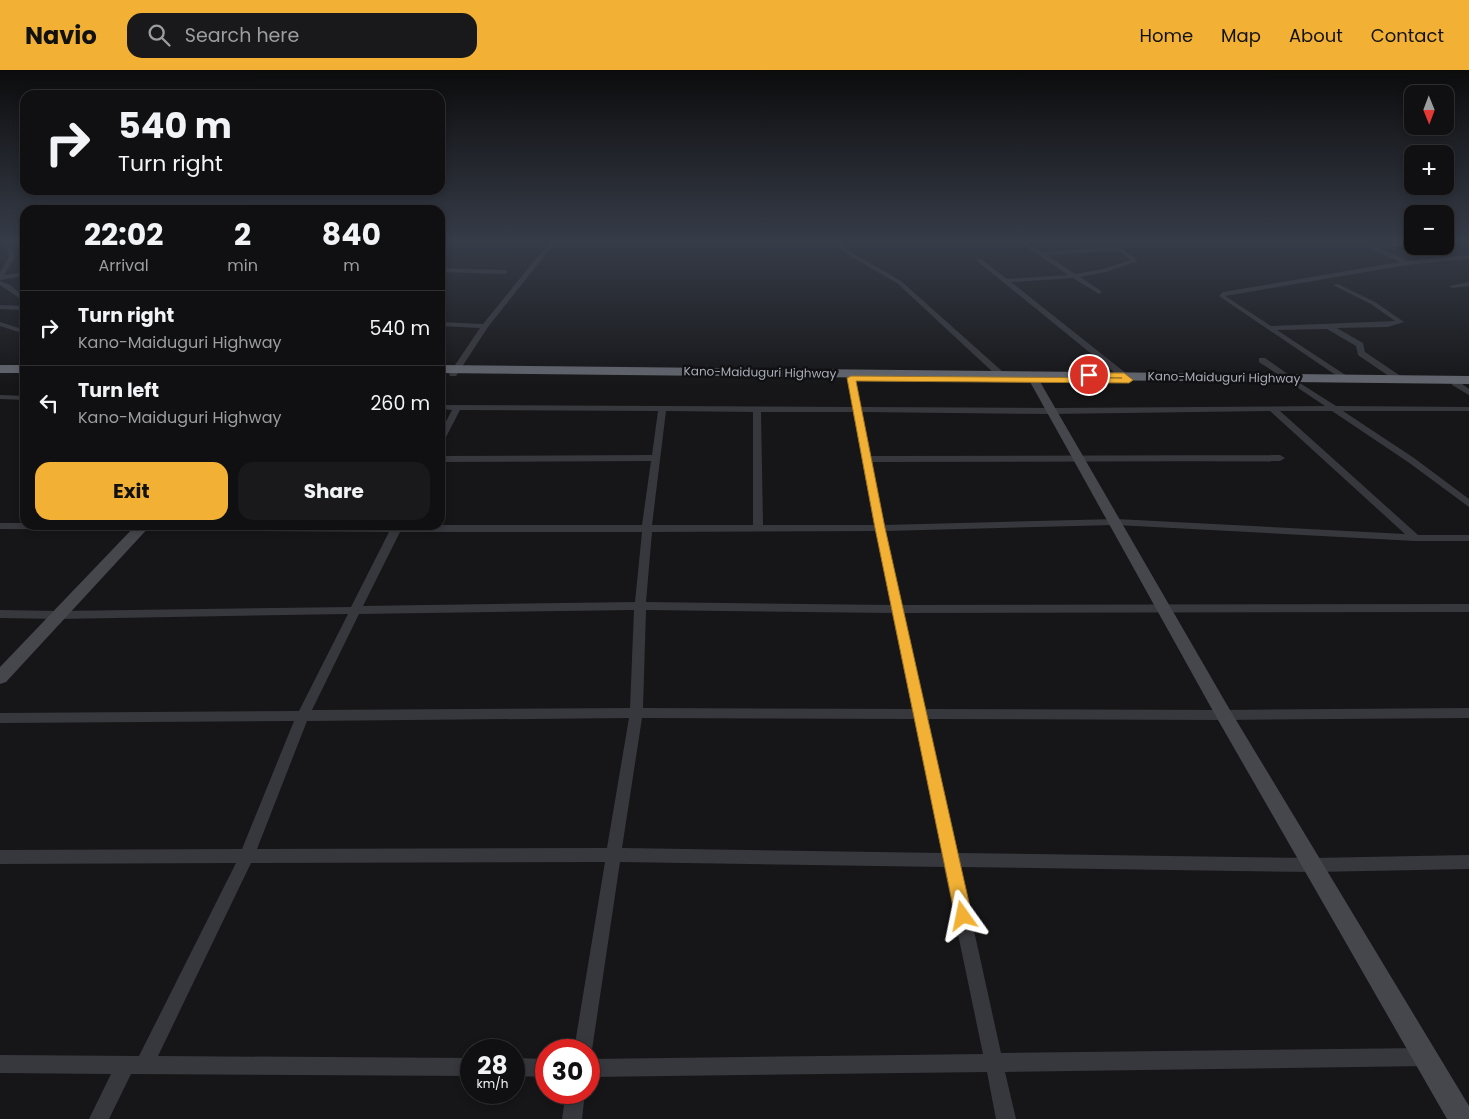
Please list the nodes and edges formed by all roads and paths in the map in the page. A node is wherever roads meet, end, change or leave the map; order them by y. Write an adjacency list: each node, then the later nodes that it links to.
1 (515, 289): 12 (street)
2 (907, 289): 22 (street)
3 (1015, 289): 24 (street)
4 (1094, 289): 7 (street)
5 (1253, 289): 14 (street)
6 (1345, 289): 13 (street)
7 (1098, 292)
8 (0, 307): 9 (street)
9 (20, 308)
10 (0, 324): 15 (street)
11 (445, 324): 12 (street)
12 (485, 326): 21 (street)
13 (1329, 327): 14 (street); 27 (street)
14 (1270, 328): 25 (street)
15 (20, 330)
16 (1262, 360): 26 (street)
17 (0, 365): 18 (highway)
18 (20, 365)
19 (0, 369): 20 (highway)
20 (20, 369)
21 (447, 371): 23 (highway, Kano-Maiduguri Highway)
22 (1000, 374): 23 (highway, Kano-Maiduguri Highway); 24 (highway, Kano-Maiduguri Highway)
23 (851, 375): 28 (highway, Kano-Maiduguri Highway); 40 (street)
24 (1127, 378): 26 (highway, Kano-Maiduguri Highway); 28 (highway, Kano-Maiduguri Highway)
25 (1346, 378): 26 (highway, Kano-Maiduguri Highway); 27 (highway, Kano-Maiduguri Highway)
26 (1292, 379): 29 (highway, Kano-Maiduguri Highway); 35 (street)
27 (1399, 379): 29 (highway, Kano-Maiduguri Highway)
28 (1034, 380): 41 (street)
29 (1464, 382): 30 (street)
30 (1469, 393)
31 (0, 397): 32 (street)
32 (20, 398)
33 (445, 407): 34 (street)
34 (457, 408): 38 (street); 42 (street)
35 (1334, 408): 36 (street); 37 (street); 48 (street)
36 (1273, 409): 41 (street); 58 (street)
37 (1469, 409)
38 (662, 410): 39 (street); 43 (street)
39 (757, 410): 40 (street); 54 (street)
40 (857, 410): 41 (street); 46 (street)
41 (1051, 411): 47 (street)
42 (445, 431)
43 (654, 458): 45 (street); 53 (street)
44 (1280, 458): 47 (street)
45 (445, 459)
46 (868, 459): 47 (street); 55 (street)
47 (1079, 460): 49 (street)
48 (1469, 504)
49 (1116, 522): 55 (street); 58 (street); 61 (street)
50 (0, 526): 51 (street)
51 (20, 526)
52 (445, 527): 53 (street)
53 (647, 528): 54 (street); 60 (street)
54 (758, 528): 55 (street)
55 (880, 528): 63 (street)
56 (140, 530): 66 (street)
57 (395, 530): 64 (street)
58 (1415, 538): 59 (street)
59 (1469, 538)
60 (640, 606): 63 (street); 64 (street); 68 (street)
61 (1165, 608): 62 (street); 63 (street); 72 (street)
62 (1466, 608)
63 (898, 609): 69 (street)
64 (354, 611): 66 (street); 71 (street)
65 (0, 614): 66 (street)
66 (58, 615): 67 (street)
67 (0, 678)
68 (636, 713): 69 (street); 71 (street); 74 (street)
69 (919, 713): 72 (street); 77 (street)
70 (1469, 713): 72 (street)
71 (303, 715): 73 (street); 75 (street)
72 (1224, 715): 79 (street)
73 (0, 718)
74 (614, 855): 75 (street); 77 (street); 80 (street)
75 (247, 856): 76 (street); 84 (street)
76 (0, 858)
77 (952, 860): 79 (street); 83 (street)
78 (1469, 862): 79 (street)
79 (1314, 865): 81 (street)
80 (585, 1039)
81 (1427, 1057): 83 (street); 91 (street)
82 (0, 1064): 84 (street)
83 (995, 1064): 86 (street); 90 (street)
84 (135, 1065): 85 (street); 88 (street)
85 (460, 1067)
86 (600, 1068)
87 (574, 1104): 89 (street)
88 (99, 1119)
89 (572, 1119)
90 (1006, 1119)
91 (1462, 1119)

